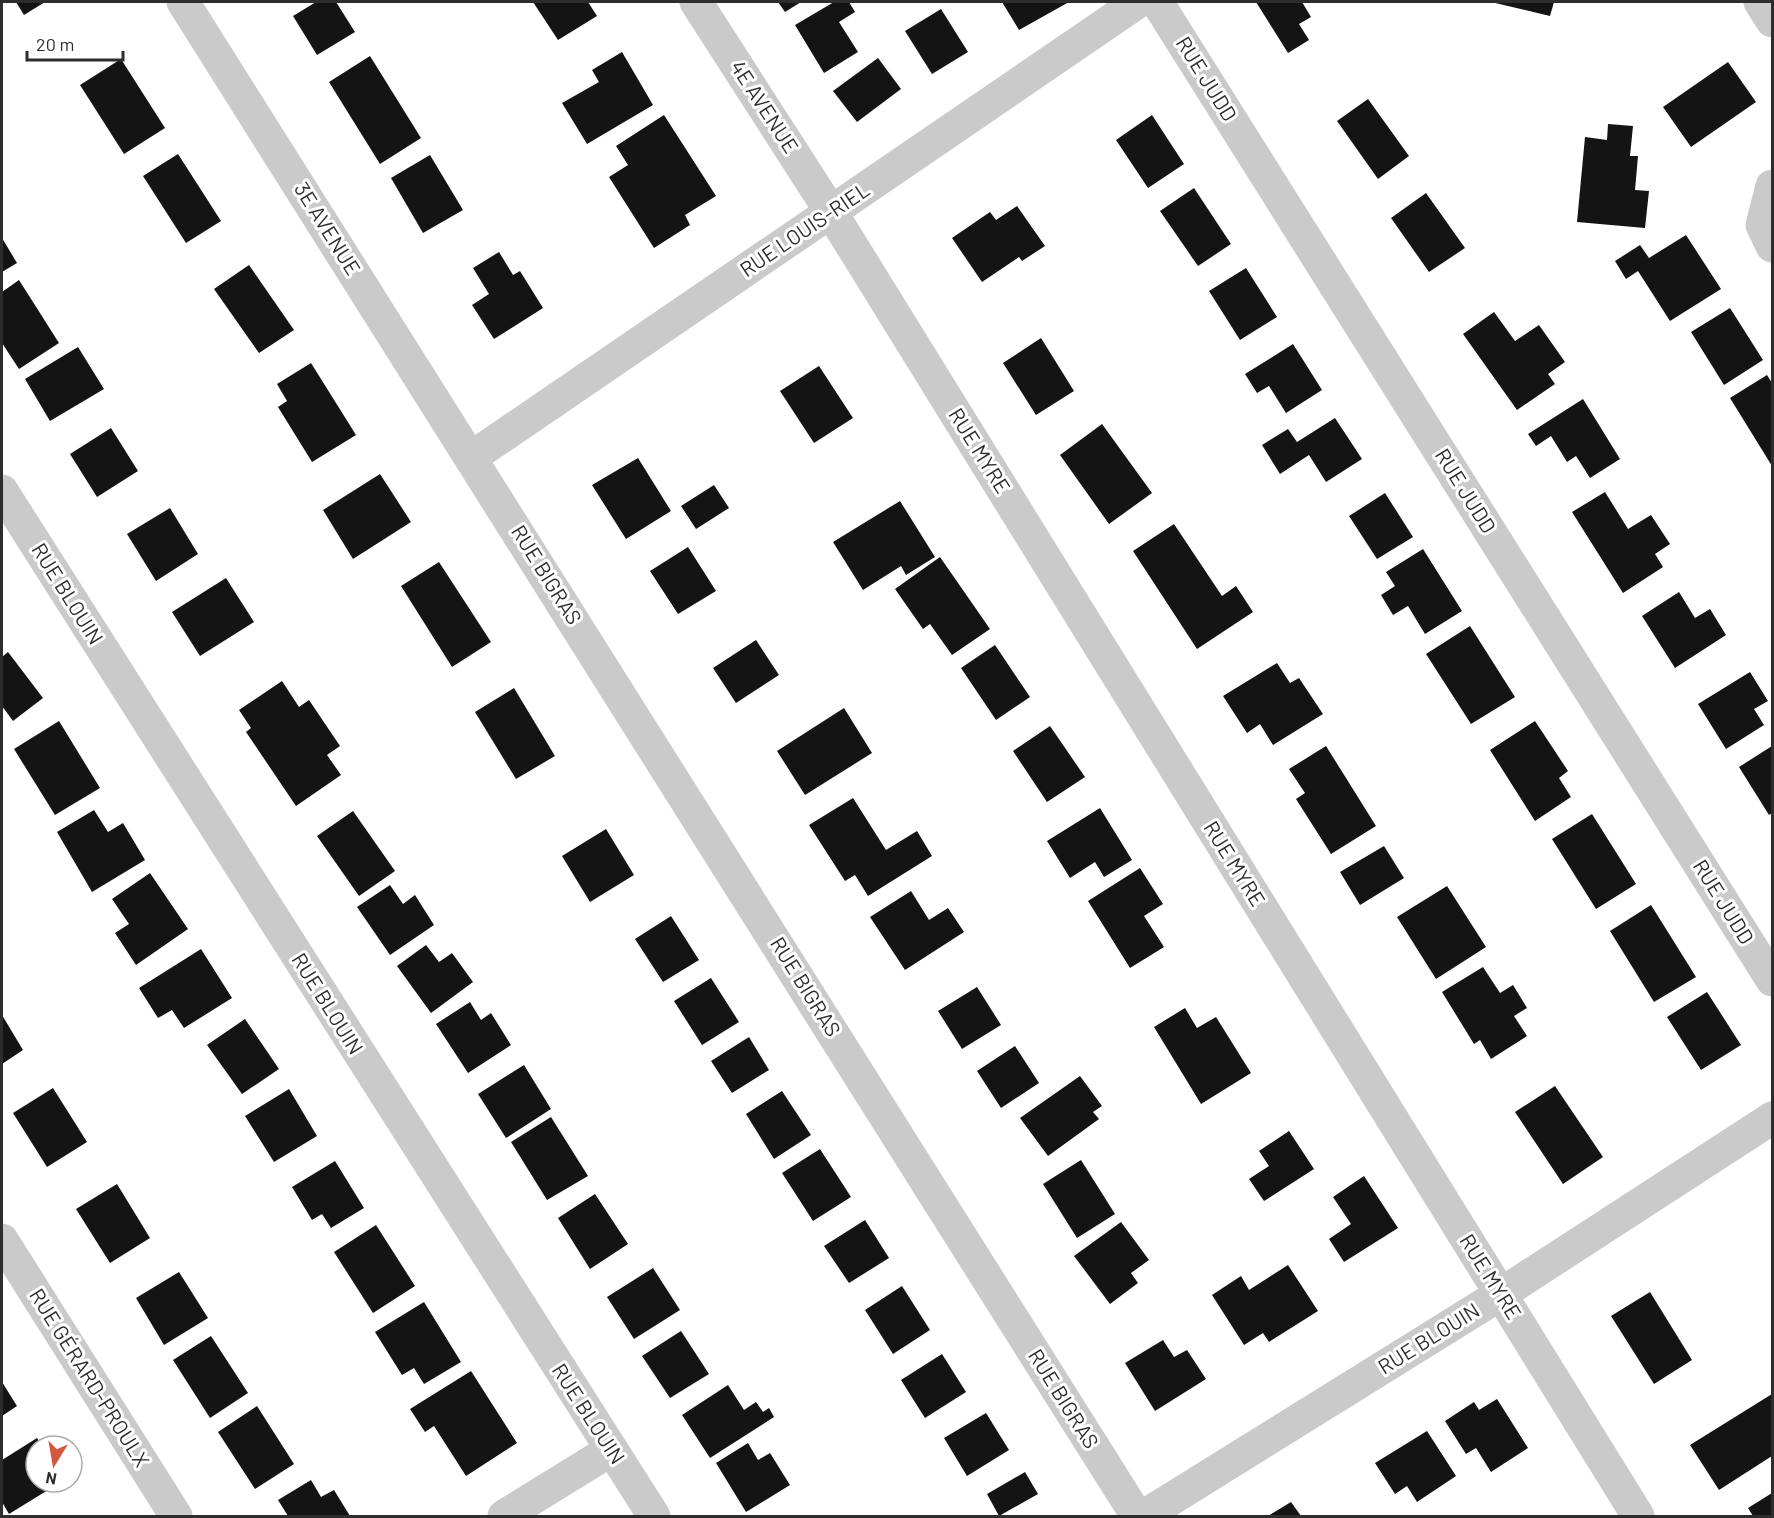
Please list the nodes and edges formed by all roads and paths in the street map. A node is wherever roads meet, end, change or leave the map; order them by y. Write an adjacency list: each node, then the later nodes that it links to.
1 (183, 2): 10 (street, 3E AVENUE)
2 (696, 2): 8 (street, 4E AVENUE)
3 (1138, 2): 8 (street, RUE LOUIS-RIEL)
4 (1157, 2): 12 (street, RUE JUDD)
5 (1760, 2): 6 (street)
6 (1773, 21)
7 (1773, 186): 9 (street)
8 (831, 212): 10 (street, RUE LOUIS-RIEL); 15 (street, RUE MYRE)
9 (1773, 246)
10 (472, 458): 20 (street, RUE BIGRAS)
11 (2, 491): 16 (street, RUE BLOUIN)
12 (1773, 980)
13 (1773, 1118): 15 (street, RUE BLOUIN)
14 (2, 1240): 17 (street, RUE GÉRARD-PROULX)
15 (1500, 1294): 21 (street, RUE BLOUIN); 22 (street, RUE MYRE)
16 (611, 1450): 18 (street); 19 (street, RUE BLOUIN)
17 (176, 1516)
18 (504, 1516)
19 (654, 1516)
20 (1137, 1516)
21 (1144, 1516)
22 (1638, 1516)

